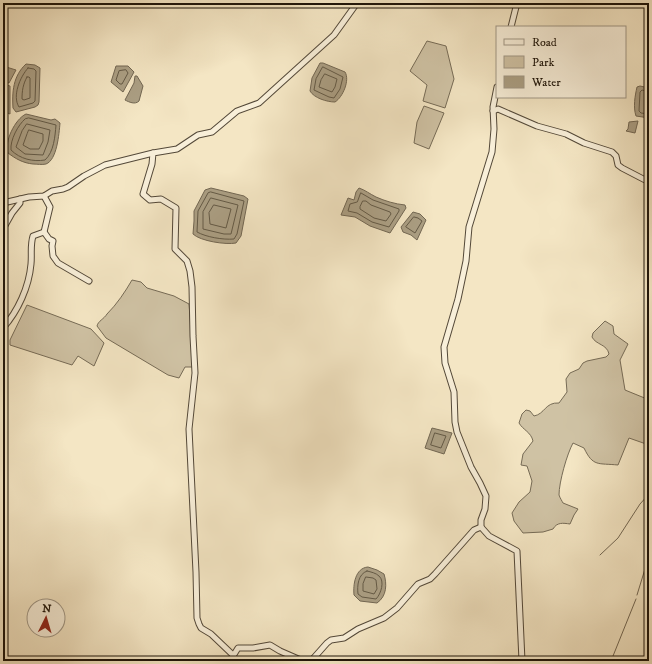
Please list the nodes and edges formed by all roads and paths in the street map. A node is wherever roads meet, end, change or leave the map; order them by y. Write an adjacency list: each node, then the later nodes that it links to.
1 (357, 3): 6 (street)
2 (517, 3): 3 (street)
3 (511, 26)
4 (496, 91): 5 (street)
5 (493, 111): 7 (street); 15 (street)
6 (153, 153): 8 (street); 16 (street)
7 (649, 182)
8 (44, 196): 9 (street); 12 (street)
9 (20, 199): 10 (street); 11 (street)
10 (3, 203)
11 (3, 229)
12 (44, 232): 13 (street); 14 (street)
13 (89, 281)
14 (3, 328)
15 (481, 527): 19 (street); 20 (street)
16 (233, 656): 17 (street); 18 (street)
17 (230, 661)
18 (303, 661)
19 (311, 661)
20 (522, 661)

